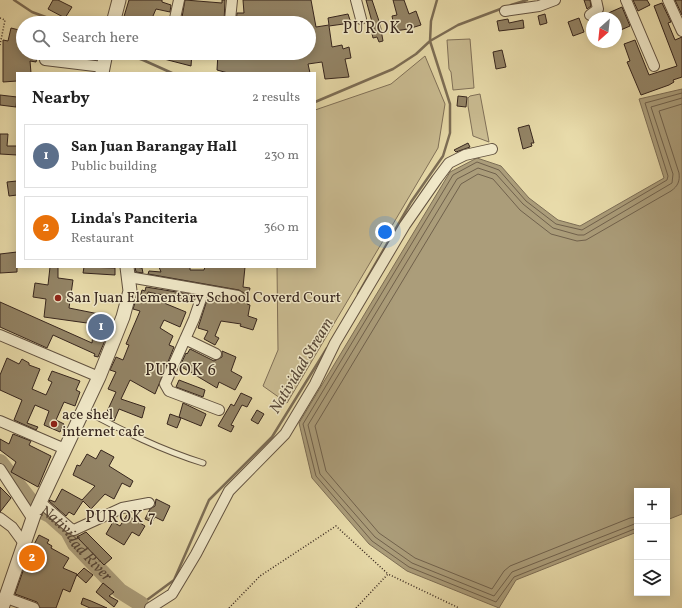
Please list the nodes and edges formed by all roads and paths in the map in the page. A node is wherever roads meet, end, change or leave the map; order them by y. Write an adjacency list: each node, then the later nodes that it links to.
1 (118, 0): 11 (street)
2 (179, 0): 12 (street)
3 (232, 0): 13 (street)
4 (356, 0): 15 (street)
5 (555, 0): 9 (street)
6 (596, 0): 10 (street)
7 (626, 0): 20 (street)
8 (668, 0): 16 (street)
9 (505, 11)
10 (594, 12)
11 (115, 16)
12 (176, 16)
13 (230, 16)
14 (0, 18): 17 (path)
15 (361, 19)
16 (682, 31)
17 (0, 45)
18 (45, 60): 19 (street)
19 (104, 62)
20 (654, 66)
21 (492, 149): 42 (street)
22 (128, 272): 23 (street); 28 (street)
23 (204, 290): 24 (street); 26 (street)
24 (238, 296)
25 (0, 335): 28 (street)
26 (185, 339): 27 (street); 30 (street)
27 (216, 354)
28 (99, 378): 29 (street)
29 (84, 410): 32 (street); 33 (lane)
30 (219, 410)
31 (0, 421): 32 (street)
32 (65, 449): 36 (street)
33 (203, 463)
34 (0, 469): 36 (street)
35 (149, 504): 36 (street)
36 (36, 510): 38 (street)
37 (0, 518): 38 (street)
38 (23, 542): 40 (street)
39 (388, 574): 43 (path); 44 (path); 45 (path)
40 (3, 602): 41 (street)
41 (34, 608)
42 (150, 608)
43 (229, 608)
44 (356, 608)
45 (459, 608)

